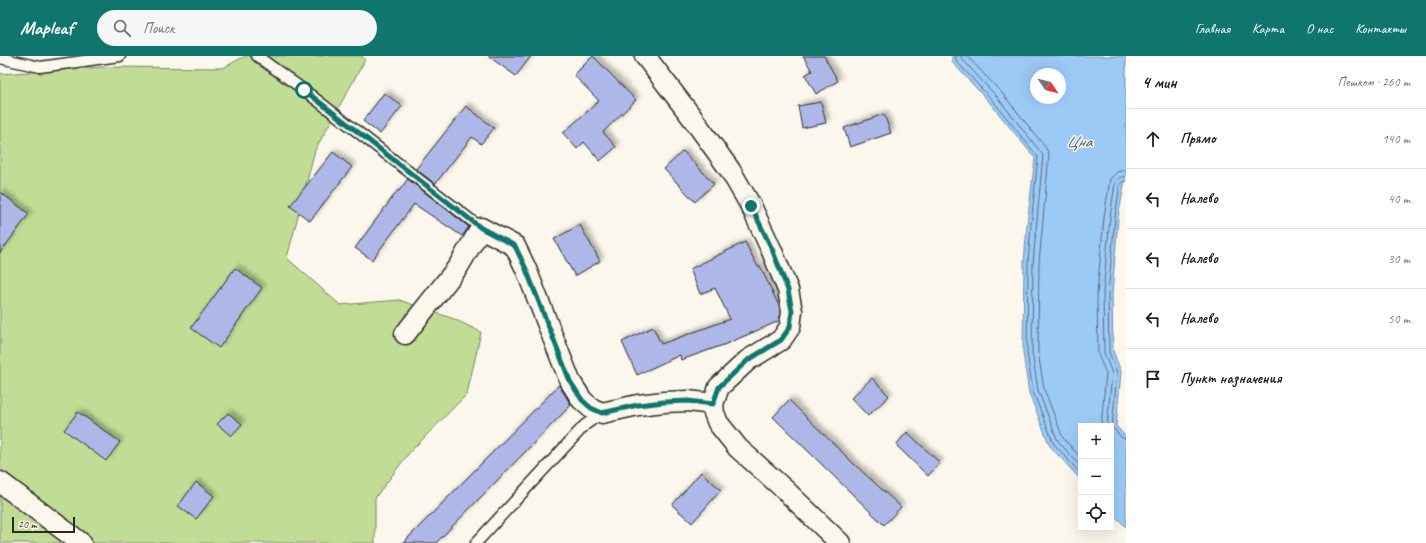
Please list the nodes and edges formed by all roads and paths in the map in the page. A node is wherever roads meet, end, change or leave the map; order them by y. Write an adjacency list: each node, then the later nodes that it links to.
1 (120, 56): 4 (lane)
2 (257, 56): 5 (lane)
3 (645, 56): 7 (street)
4 (0, 58)
5 (481, 228): 6 (street); 8 (street)
6 (405, 334)
7 (713, 404): 8 (street); 12 (street)
8 (602, 413): 11 (lane)
9 (0, 482): 10 (street)
10 (81, 543)
11 (476, 543)
12 (840, 543)

